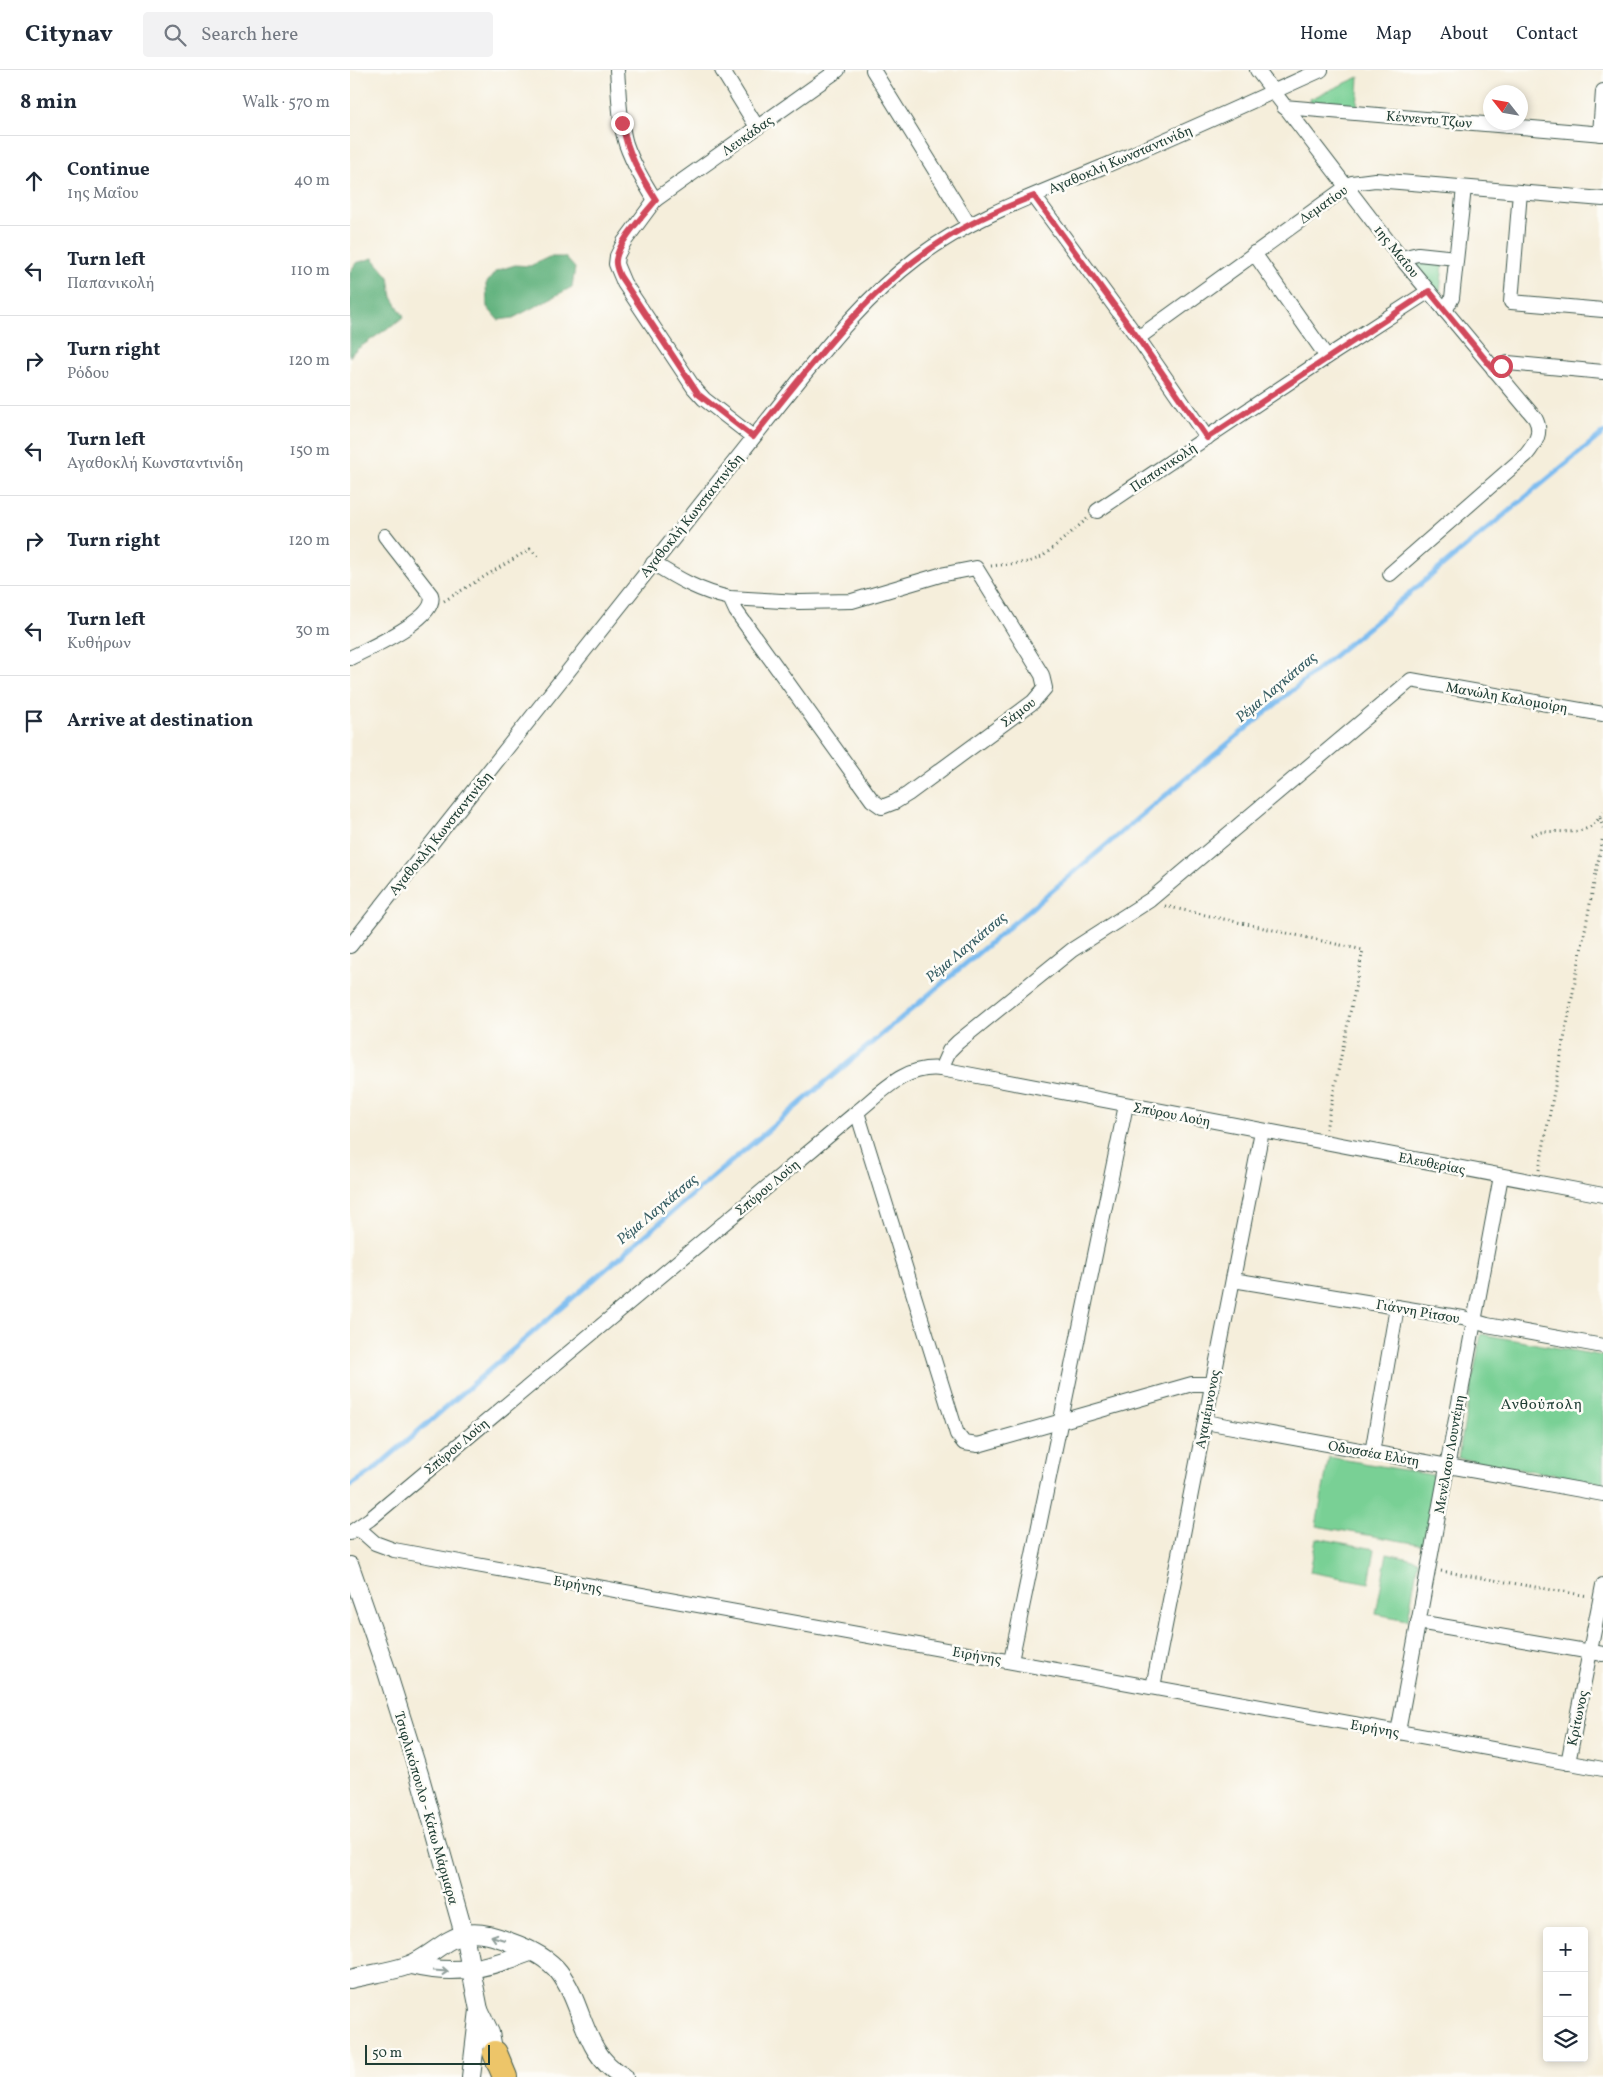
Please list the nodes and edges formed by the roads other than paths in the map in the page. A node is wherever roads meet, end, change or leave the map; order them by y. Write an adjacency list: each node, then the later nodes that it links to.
1 (617, 70): 17 (street)
2 (722, 70): 10 (street)
3 (838, 70): 10 (street, Λευκάδας)
4 (873, 70): 18 (street)
5 (1257, 70): 8 (street, 1ης Μαΐου)
6 (1321, 70): 8 (street, Αγαθοκλή Κωνσταντινίδη)
7 (1603, 91): 11 (street)
8 (1273, 92): 9 (street, 1ης Μαΐου); 15 (street, Αγαθοκλή Κωνσταντινίδη)
9 (1284, 107): 11 (street, Κέννεντυ Τζων); 12 (street, 1ης Μαΐου)
10 (758, 127): 17 (street, Λευκάδας)
11 (1602, 134)
12 (1345, 186): 13 (street, Δεματίου); 19 (street, Δεματίου); 20 (street, 1ης Μαΐου)
13 (1464, 188): 14 (street, Δεματίου); 21 (street)
14 (1520, 192): 16 (street, Δεματίου); 23 (street)
15 (1034, 196): 18 (street, Αγαθοκλή Κωνσταντινίδη); 25 (street)
16 (1603, 199)
17 (656, 200): 29 (street, Λευκάδας)
18 (969, 225): 29 (street, Αγαθοκλή Κωνσταντινίδη)
19 (1254, 254): 25 (street, Δεματίου); 26 (street)
20 (1401, 258): 21 (street); 22 (street, 1ης Μαΐου)
21 (1456, 258): 24 (street)
22 (1429, 291): 24 (street, 1ης Μαΐου); 26 (street, Παπανικολή)
23 (1603, 310)
24 (1445, 311): 27 (street, 1ης Μαΐου)
25 (1138, 338): 30 (street)
26 (1327, 357): 30 (street, Παπανικολή)
27 (1494, 370): 28 (street); 34 (street, 1ης Μαΐου)
28 (1603, 372)
29 (753, 437): 33 (street, Αγαθοκλή Κωνσταντινίδη)
30 (1207, 438): 31 (street, Παπανικολή)
31 (1097, 511)
32 (386, 536): 36 (street)
33 (653, 563): 35 (street); 38 (street, Αγαθοκλή Κωνσταντινίδη)
34 (1390, 574)
35 (730, 598): 35 (street, Σάμου)
36 (350, 658)
37 (1603, 714): 39 (street, Μανώλη Καλομοίρη)
38 (350, 946)
39 (940, 1069): 40 (street, Σπύρου Λούη); 41 (street, Σπύρου Λούη)
40 (1126, 1105): 42 (street, Σπύρου Λούη); 50 (street)
41 (857, 1112): 50 (street); 55 (street, Σπύρου Λούη)
42 (1262, 1131): 43 (street, Ελευθερίας); 45 (street, Αγαμέμνονoς)
43 (1501, 1176): 44 (street, Ελευθερίας); 47 (street, Μενέλαου Λουντέμη)
44 (1603, 1195)
45 (1233, 1280): 46 (street, Γιάννη Ρίτσου); 49 (street, Αγαμέμνονoς)
46 (1397, 1307): 47 (street, Γιάννη Ρίτσου); 52 (street)
47 (1474, 1322): 48 (street, Γιάννη Ρίτσου); 53 (street, Μενέλαου Λουντέμη)
48 (1603, 1346)
49 (1212, 1384): 50 (street); 51 (street, Αγαμέμνονoς)
50 (1061, 1420): 60 (street)
51 (1204, 1422): 52 (street, Οδυσσέα Ελύτη); 61 (street, Αγαμέμνονoς)
52 (1372, 1453): 53 (street, Οδυσσέα Ελύτη)
53 (1447, 1466): 54 (street, Οδυσσέα Ελύτη); 58 (street, Μενέλαου Λουντέμη)
54 (1603, 1494)
55 (354, 1530): 60 (street, Ειρήνης)
56 (350, 1566): 65 (street, Τσιφλικόπουλο - Κάτω Μάρμαρα)
57 (1602, 1591): 59 (street, Κρίτωνος)
58 (1418, 1622): 59 (street); 62 (street, Μενέλαου Λουντέμη)
59 (1597, 1653): 63 (street, Κρίτωνος)
60 (1011, 1661): 61 (street, Ειρήνης)
61 (1152, 1687): 62 (street, Ειρήνης)
62 (1398, 1732): 63 (street, Ειρήνης)
63 (1568, 1763): 64 (street, Ειρήνης)
64 (1603, 1769)
65 (464, 1934): 66 (street, one-way to 65); 67 (street); 68 (street, Τσιφλικόπουλο - Κάτω Μάρμαρα)
66 (530, 1952): 68 (street); 75 (street)
67 (411, 1965): 68 (street, one-way to 68); 69 (street)
68 (472, 1969): 70 (street, Τσιφλικόπουλο - Κάτω Μάρμαρα)
69 (350, 1979)
70 (479, 2010): 71 (street, Τσιφλικόπουλο - Κάτω Μάρμαρα); 72 (street, Τσιφλικόπουλο - Κάτω Μάρμαρα)
71 (495, 2053): 73 (street, Τσιφλικόπουλο - Κάτω Μάρμαρα); 74 (highway)
72 (471, 2077)
73 (497, 2077)
74 (505, 2077)
75 (624, 2077)

